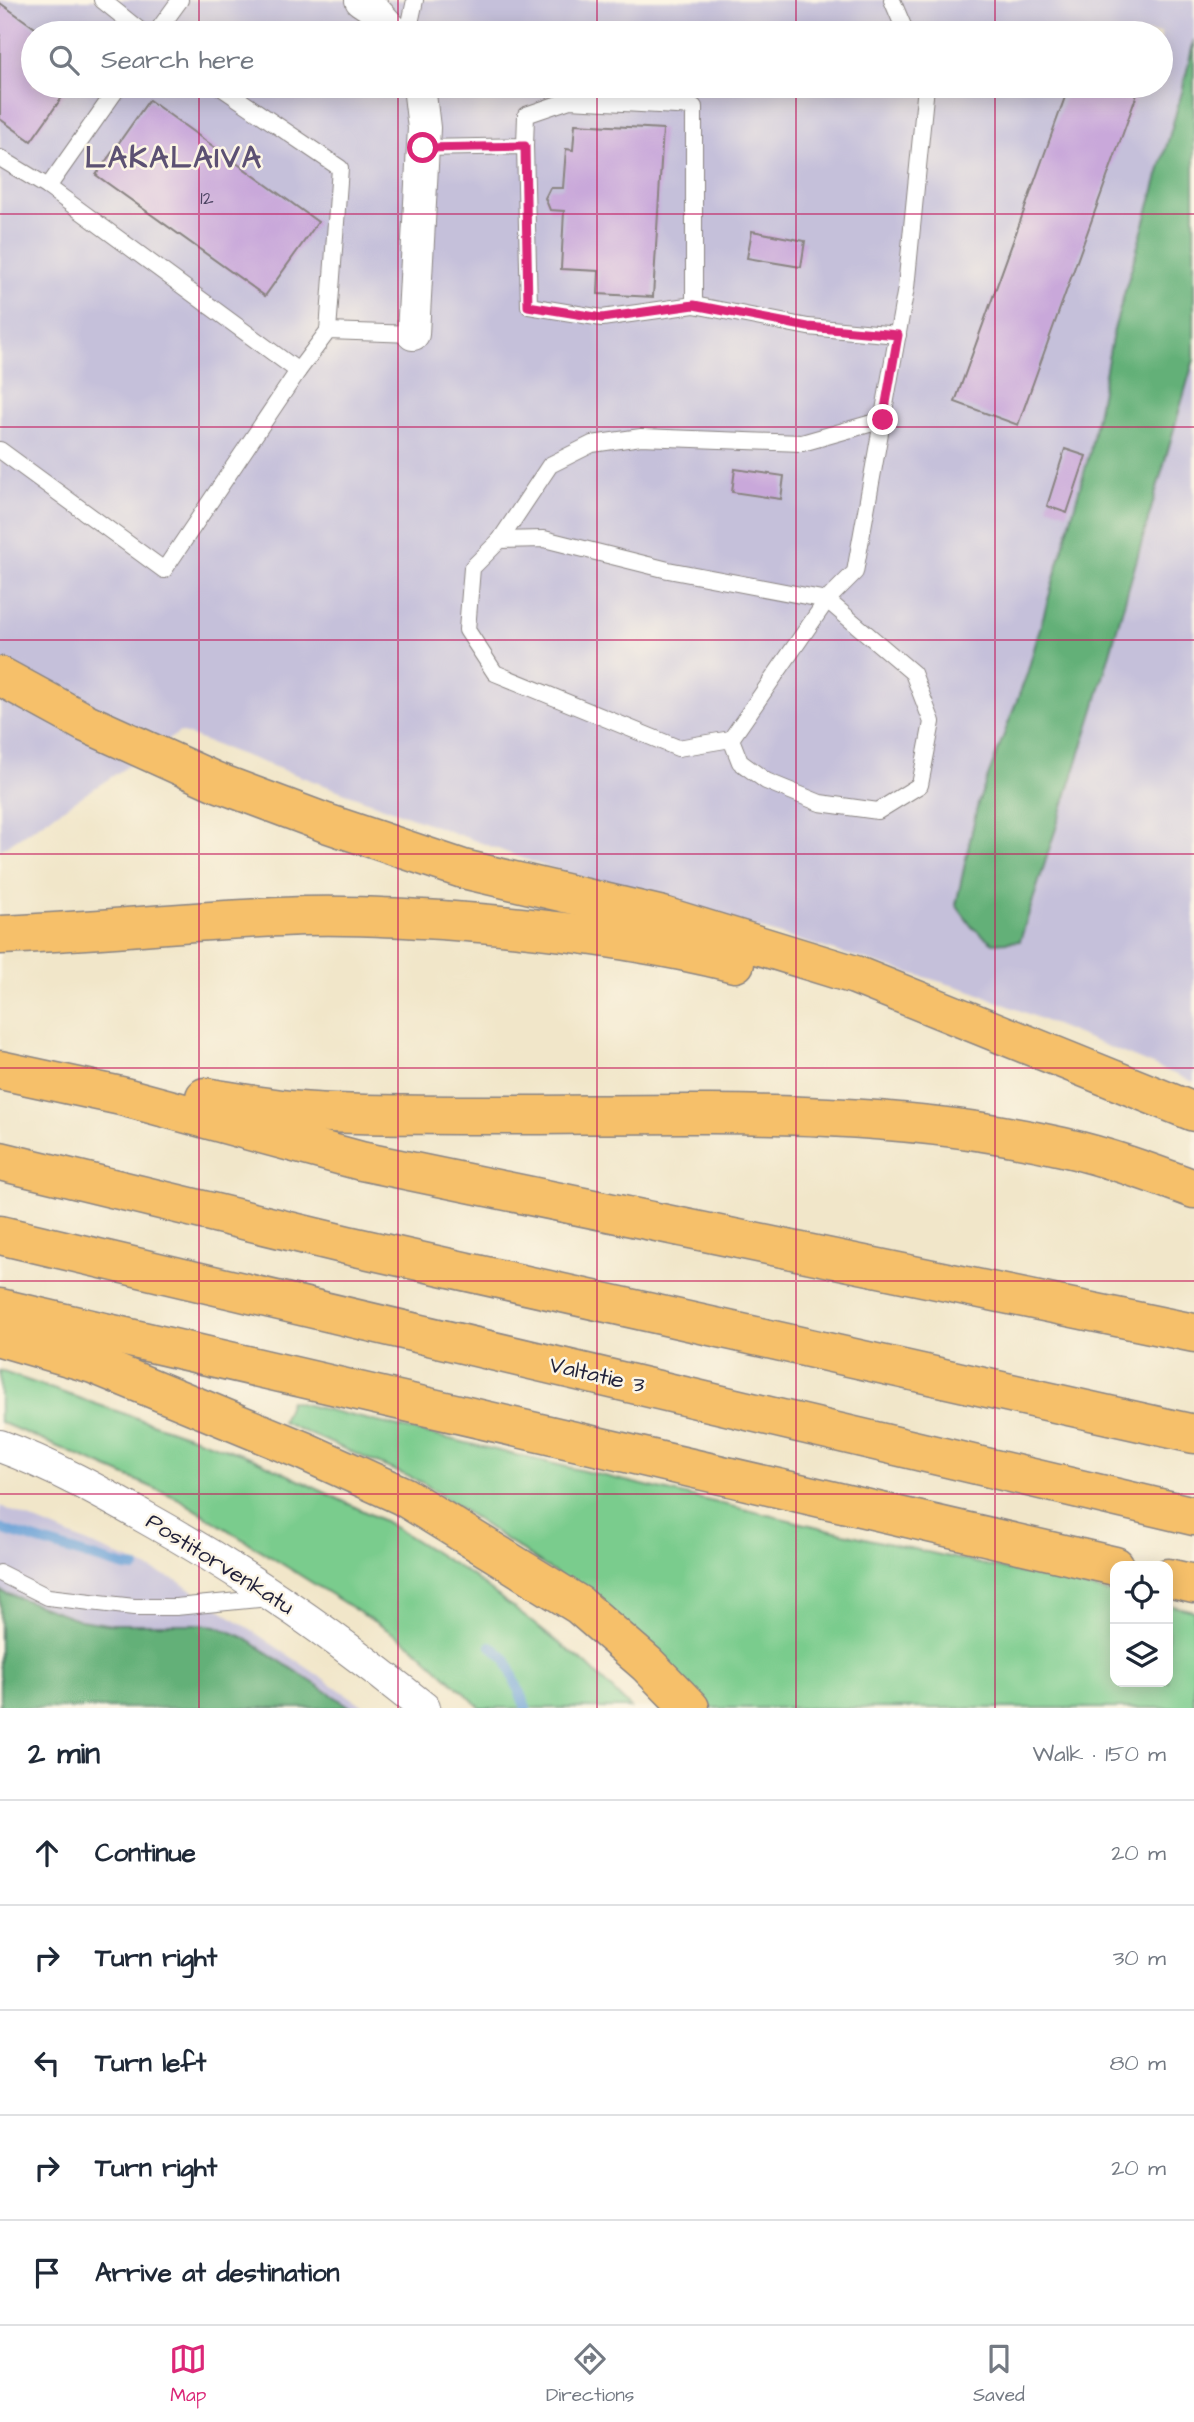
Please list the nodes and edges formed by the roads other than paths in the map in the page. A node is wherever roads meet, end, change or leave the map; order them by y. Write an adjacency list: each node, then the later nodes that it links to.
1 (102, 0): 6 (lane)
2 (180, 0): 7 (lane)
3 (361, 0): 8 (street)
4 (415, 0): 9 (lane)
5 (892, 0): 10 (lane)
6 (128, 21)
7 (165, 21)
8 (384, 21)
9 (411, 21)
10 (901, 21)
11 (111, 98): 18 (lane)
12 (237, 98): 20 (lane)
13 (420, 98): 16 (street)
14 (925, 98): 22 (lane)
15 (525, 146): 16 (lane); 19 (lane); 19 (lane)
16 (423, 148): 21 (street)
17 (0, 158): 18 (lane)
18 (48, 187): 23 (lane)
19 (694, 305): 22 (lane)
20 (328, 331): 21 (lane); 23 (lane)
21 (413, 334)
22 (898, 335): 24 (lane)
23 (298, 371): 25 (lane)
24 (883, 420): 26 (lane); 27 (lane)
25 (0, 450)
26 (500, 540): 27 (lane); 29 (lane)
27 (827, 600): 29 (lane); 29 (lane)
28 (0, 677): 31 (highway)
29 (731, 739)
30 (0, 935): 31 (highway)
31 (955, 1017): 34 (highway)
32 (0, 1070): 33 (highway)
33 (121, 1096): 36 (highway); 39 (highway)
34 (1194, 1112)
35 (0, 1161): 41 (highway)
36 (1194, 1189)
37 (0, 1235): 43 (highway, Valtatie 3)
38 (0, 1308): 44 (highway)
39 (1194, 1333)
40 (0, 1337): 50 (highway)
41 (1194, 1434)
42 (0, 1446): 48 (street, Postitorvenkatu)
43 (1194, 1516)
44 (1110, 1565)
45 (0, 1573): 48 (lane)
46 (1173, 1579): 47 (highway)
47 (1194, 1584)
48 (276, 1597): 49 (street, Postitorvenkatu)
49 (424, 1708)
50 (690, 1708)

